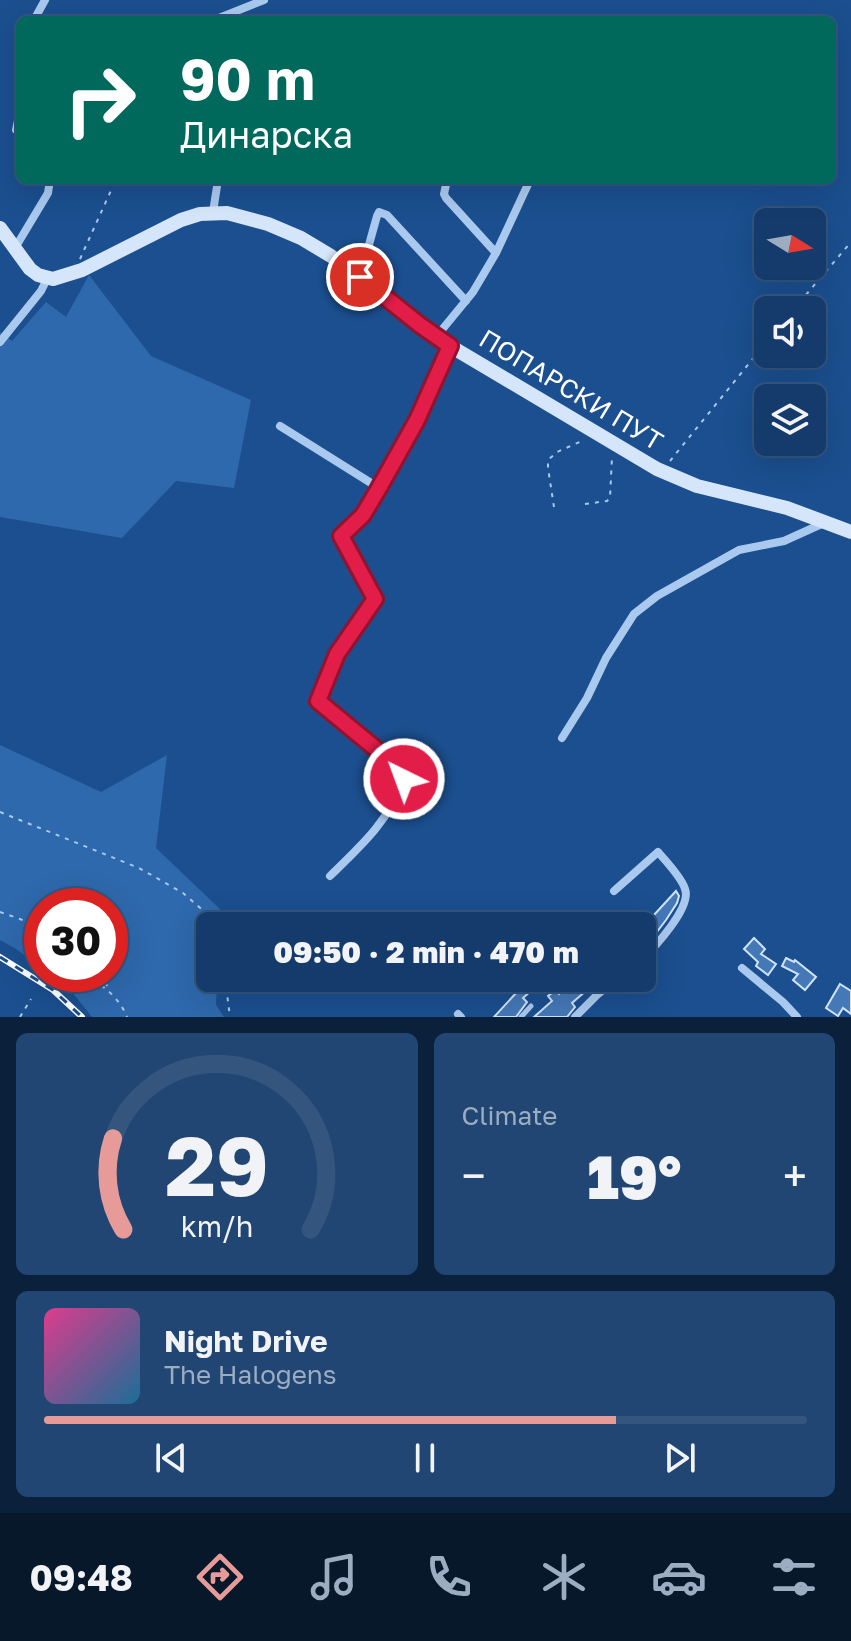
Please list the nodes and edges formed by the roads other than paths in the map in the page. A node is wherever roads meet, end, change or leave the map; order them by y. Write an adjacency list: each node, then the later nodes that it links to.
1 (264, 0): 2 (street)
2 (224, 16)
3 (49, 184): 9 (street)
4 (217, 184): 7 (street)
5 (446, 184): 10 (street)
6 (528, 184): 10 (street)
7 (213, 212): 11 (street, ПОПАРСКИ ПУТ); 12 (street, ПОПАРСКИ ПУТ)
8 (0, 228): 9 (street)
9 (15, 248): 12 (street)
10 (496, 253): 13 (street)
11 (360, 277): 13 (street); 14 (street, ПОПАРСКИ ПУТ)
12 (47, 279): 15 (street)
13 (466, 301): 14 (street)
14 (436, 337): 16 (street, ПОПАРСКИ ПУТ)
15 (0, 342)
16 (450, 346): 18 (street); 19 (street, ПОПАРСКИ ПУТ)
17 (280, 426): 18 (street)
18 (379, 488): 22 (street)
19 (826, 522): 20 (street, ПОПАРСКИ ПУТ); 21 (street)
20 (851, 532)
21 (562, 738)
22 (330, 876)
23 (614, 891): 24 (street)
24 (656, 944)
25 (742, 968): 30 (street)
26 (601, 992): 29 (street)
27 (531, 1006): 28 (lane)
28 (521, 1017)
29 (575, 1017)
30 (797, 1017)

